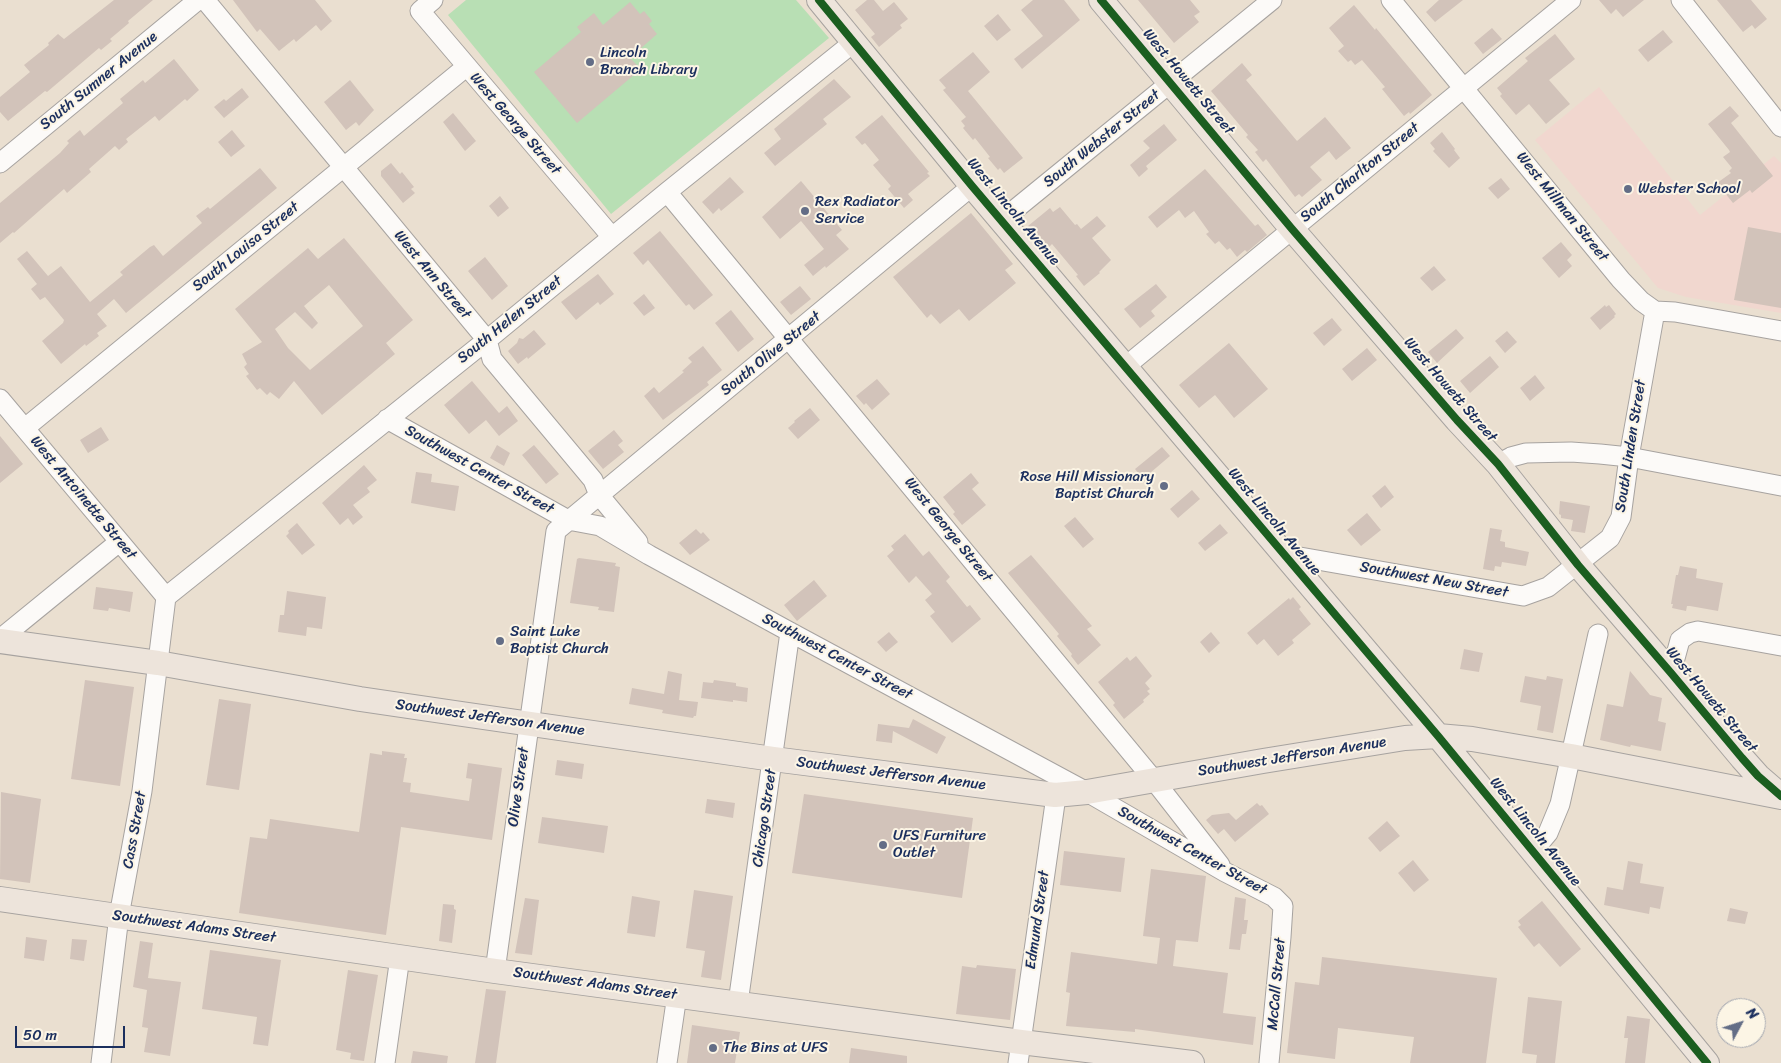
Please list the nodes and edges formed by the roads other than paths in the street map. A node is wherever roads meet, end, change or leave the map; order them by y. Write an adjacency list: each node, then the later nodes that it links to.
1 (198, 0): 15 (street, South Sumner Avenue)
2 (205, 0): 16 (street, West Ann Street)
3 (819, 0): 10 (main road, West Lincoln Avenue)
4 (1101, 0): 12 (main road, West Howett Street)
5 (1272, 0): 12 (street, South Webster Street)
6 (1391, 0): 13 (street, West Millman Street)
7 (1571, 0): 13 (street, South Charlton Street)
8 (1681, 0): 14 (street)
9 (426, 5): 11 (street, West George Street)
10 (854, 42): 17 (main road, West Lincoln Avenue); 18 (street, South Helen Street)
11 (466, 67): 16 (street, South Louisa Street); 21 (street, West George Street)
12 (1171, 83): 19 (street, South Webster Street); 20 (main road, West Howett Street)
13 (1464, 87): 20 (street, South Charlton Street); 22 (street, West Millman Street)
14 (1781, 127)
15 (0, 163)
16 (343, 168): 24 (street, West Ann Street); 29 (street, South Louisa Street)
17 (972, 186): 19 (main road, West Lincoln Avenue); 25 (street, South Olive Street)
18 (667, 192): 21 (street, South Helen Street); 25 (street, West George Street)
19 (1002, 220): 26 (main road, West Lincoln Avenue)
20 (1292, 229): 26 (street, South Charlton Street); 31 (main road, West Howett Street)
21 (612, 237): 24 (street, South Helen Street)
22 (1655, 311): 23 (street); 30 (street, South Linden Street)
23 (1781, 331)
24 (487, 340): 28 (street, South Helen Street); 33 (street, West Ann Street)
25 (788, 340): 33 (street, South Olive Street); 50 (street, West George Street)
26 (1126, 366): 36 (main road, West Lincoln Avenue)
27 (0, 399): 29 (street, West Antoinette Street)
28 (387, 419): 34 (street, Southwest Center Street); 39 (street, South Helen Street)
29 (25, 428): 35 (street, West Antoinette Street)
30 (1629, 457): 31 (street, West Howett Street); 32 (street, West Howett Street); 38 (street, South Linden Street)
31 (1498, 464): 38 (main road, West Howett Street)
32 (1781, 486)
33 (599, 495): 34 (street, South Olive Street); 37 (street, West Ann Street)
34 (568, 520): 37 (street, Southwest Center Street); 46 (street, Olive Street)
35 (119, 542): 39 (street, West Antoinette Street); 42 (street)
36 (1283, 554): 38 (street, Southwest New Street); 47 (main road, West Lincoln Avenue)
37 (649, 555): 40 (street, Southwest Center Street)
38 (1578, 565): 45 (main road, West Howett Street)
39 (166, 596): 44 (street, Cass Street)
40 (790, 632): 49 (street, Chicago Street); 51 (street, Southwest Center Street)
41 (1598, 634): 48 (street)
42 (0, 640): 44 (main road, Southwest Jefferson Avenue)
43 (1781, 646): 45 (street)
44 (158, 662): 46 (main road, Southwest Jefferson Avenue); 58 (street, Cass Street)
45 (1671, 673): 53 (main road, West Howett Street)
46 (528, 723): 49 (main road, Southwest Jefferson Avenue); 60 (street, Olive Street)
47 (1438, 736): 48 (main road, Southwest Jefferson Avenue); 50 (main road, Southwest Jefferson Avenue); 54 (main road, West Lincoln Avenue)
48 (1571, 756): 53 (main road, Southwest Jefferson Avenue); 54 (street)
49 (773, 759): 51 (main road, Southwest Jefferson Avenue); 62 (street, Chicago Street)
50 (1153, 780): 52 (main road, Southwest Jefferson Avenue); 55 (street, West George Street)
51 (1057, 786): 52 (main road, Southwest Jefferson Avenue); 63 (street, Edmund Street)
52 (1087, 792): 55 (street, Southwest Center Street)
53 (1781, 796)
54 (1533, 851): 69 (main road, West Lincoln Avenue)
55 (1225, 872): 57 (street, Southwest Center Street)
56 (0, 898): 58 (main road, Southwest Adams Street)
57 (1283, 906): 68 (street, McCall Street)
58 (119, 916): 59 (main road, Southwest Adams Street); 64 (street, Cass Street)
59 (400, 957): 60 (main road, Southwest Adams Street); 65 (street)
60 (495, 971): 61 (main road, Southwest Adams Street)
61 (677, 995): 62 (main road, Southwest Adams Street); 66 (street)
62 (738, 1003): 63 (main road, Southwest Adams Street)
63 (1020, 1053): 67 (main road, Southwest Adams Street)
64 (101, 1063)
65 (385, 1063)
66 (667, 1063)
67 (1192, 1063)
68 (1269, 1063)
69 (1706, 1063)

